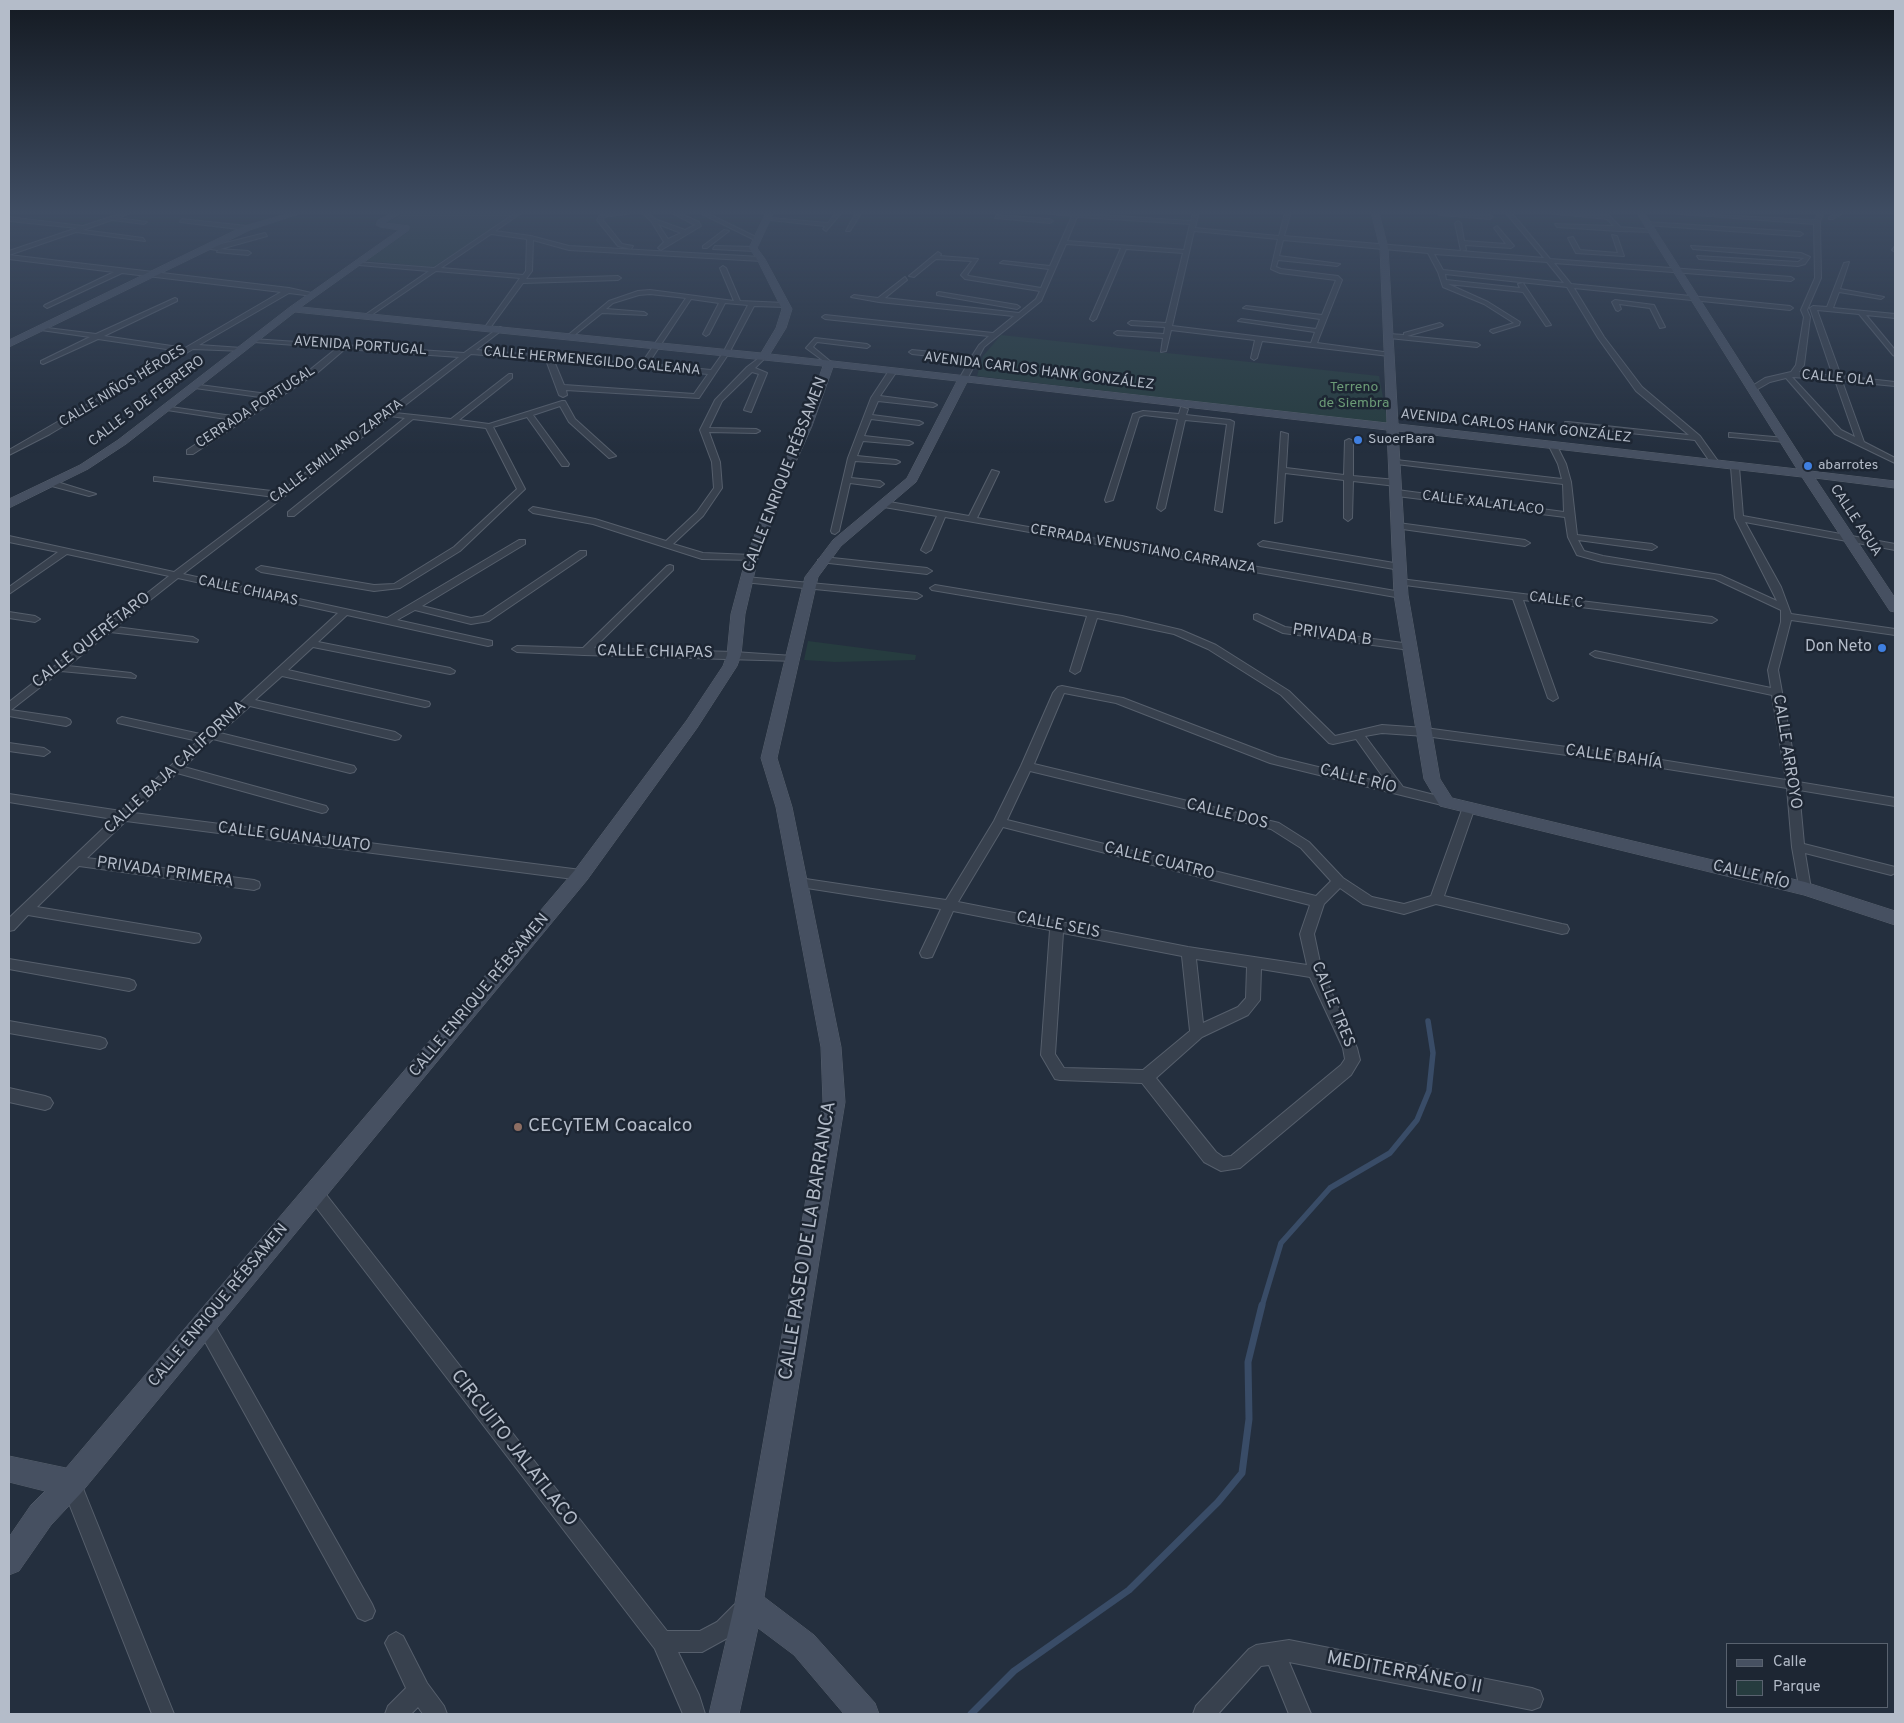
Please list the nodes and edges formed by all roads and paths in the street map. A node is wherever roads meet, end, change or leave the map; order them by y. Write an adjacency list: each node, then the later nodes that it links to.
1 (75, 292): 43 (street)
2 (114, 292): 66 (street)
3 (285, 292): 86 (street, CALLE NIÑOS HÉROES)
4 (303, 292): 27 (street)
5 (401, 292): 54 (street)
6 (513, 292): 67 (street)
7 (645, 292): 51 (street)
8 (653, 292): 31 (street)
9 (733, 292): 37 (street)
10 (778, 292): 41 (street)
11 (889, 292): 34 (street)
12 (1043, 292): 48 (street)
13 (1104, 292): 59 (street)
14 (1178, 292): 64 (street)
15 (1334, 292): 58 (street)
16 (1389, 292): 76 (street)
17 (1460, 292): 38 (street)
18 (1485, 292): 38 (street)
19 (1527, 292): 63 (street)
20 (1574, 292): 135 (street)
21 (1627, 292): 39 (street)
22 (1640, 292): 32 (street)
23 (1691, 292): 32 (street, CALLE AGUA)
24 (1812, 292): 104 (street)
25 (1835, 292): 46 (street)
26 (1851, 292): 30 (street)
27 (313, 294): 47 (street)
28 (939, 294): 36 (street); 42 (street)
29 (854, 297): 34 (street)
30 (1881, 297)
31 (689, 298): 35 (street); 84 (street)
32 (1694, 298): 45 (street); 111 (street, CALLE AGUA)
33 (174, 300): 77 (street)
34 (879, 300): 42 (street)
35 (723, 302): 37 (street); 72 (street)
36 (984, 302): 48 (street); 50 (street)
37 (738, 303): 40 (street)
38 (1486, 303): 70 (street)
39 (1632, 303): 49 (street); 65 (street)
40 (752, 304): 41 (street); 91 (street)
41 (785, 305): 94 (street)
42 (926, 305): 50 (street)
43 (47, 306)
44 (1246, 308): 58 (street)
45 (1790, 308)
46 (1830, 308): 52 (street); 107 (street)
47 (293, 309): 54 (street, AVENIDA CARLOS HANK GONZÁLEZ); 79 (street, CALLE 5 DE FEBRERO)
48 (1029, 309): 55 (street)
49 (1618, 309)
50 (975, 310): 55 (street)
51 (600, 311): 53 (street); 74 (street)
52 (1860, 312): 56 (street); 93 (street)
53 (644, 314)
54 (368, 315): 67 (street, AVENIDA CARLOS HANK GONZÁLEZ)
55 (1021, 315): 73 (street)
56 (1895, 316)
57 (825, 317): 73 (street)
58 (1324, 317): 69 (street)
59 (1092, 319)
60 (1241, 321): 69 (street)
61 (1131, 323): 64 (street)
62 (1440, 325): 76 (street)
63 (1548, 325)
64 (1169, 327): 75 (street); 78 (street)
65 (1662, 327)
66 (41, 328): 77 (street); 80 (street)
67 (488, 328): 68 (street, AVENIDA CARLOS HANK GONZÁLEZ)
68 (500, 329): 74 (street, AVENIDA CARLOS HANK GONZÁLEZ); 90 (street, CALLE EMILIANO ZAPATA)
69 (1319, 331): 81 (street)
70 (1493, 331)
71 (1117, 333): 75 (street)
72 (706, 334)
73 (994, 335): 96 (street)
74 (570, 336): 84 (street, AVENIDA CARLOS HANK GONZÁLEZ)
75 (1166, 336): 88 (street)
76 (1394, 336): 82 (street); 92 (street)
77 (95, 337): 86 (street); 98 (street)
78 (1259, 339): 81 (street); 97 (street)
79 (254, 340): 83 (street, AVENIDA PORTUGAL); 87 (street, CALLE 5 DE FEBRERO)
80 (9, 344)
81 (1313, 345): 92 (street)
82 (1477, 345)
83 (344, 346): 90 (street, AVENIDA PORTUGAL); 124 (street, CERRADA PORTUGAL)
84 (658, 346): 91 (street, AVENIDA CARLOS HANK GONZÁLEZ); 100 (street)
85 (867, 346): 99 (street)
86 (187, 349): 87 (street); 142 (street, CALLE NIÑOS HÉROES)
87 (242, 350): 109 (street, CALLE 5 DE FEBRERO)
88 (1163, 351)
89 (912, 352): 96 (street)
90 (467, 353): 95 (street, CALLE HERMENEGILDO GALEANA); 120 (street, CALLE EMILIANO ZAPATA)
91 (726, 353): 94 (street, AVENIDA CARLOS HANK GONZÁLEZ); 103 (street)
92 (1389, 354): 129 (street)
93 (1895, 354)
94 (763, 357): 99 (street, AVENIDA CARLOS HANK GONZÁLEZ); 101 (street)
95 (549, 358): 100 (street, CALLE HERMENEGILDO GALEANA); 110 (street)
96 (973, 358): 106 (street)
97 (1254, 358)
98 (43, 362)
99 (829, 363): 102 (street, AVENIDA CARLOS HANK GONZÁLEZ); 190 (street, CALLE ENRIQUE RÉBSAMEN)
100 (643, 366): 103 (street, CALLE HERMENEGILDO GALEANA)
101 (750, 369): 118 (street); 130 (street)
102 (893, 370): 106 (street, AVENIDA CARLOS HANK GONZÁLEZ); 113 (street)
103 (714, 372): 110 (street)
104 (1791, 375): 107 (street, CALLE OLA); 111 (street, CALLE OLA); 139 (street)
105 (509, 376): 125 (street)
106 (963, 379): 115 (street, AVENIDA CARLOS HANK GONZÁLEZ); 162 (street, CALLE PASEO DE LA BARRANCA)
107 (1839, 379): 108 (street, CALLE OLA); 139 (street)
108 (1895, 384)
109 (195, 386): 112 (street); 117 (street, CALLE 5 DE FEBRERO)
110 (561, 388): 114 (street)
111 (1753, 388): 136 (street, CALLE AGUA)
112 (260, 395)
113 (874, 398): 116 (street); 122 (street)
114 (562, 402): 119 (street); 143 (street)
115 (1185, 404): 123 (street); 129 (street, AVENIDA CARLOS HANK GONZÁLEZ)
116 (933, 405)
117 (167, 408): 124 (street); 158 (street, CALLE 5 DE FEBRERO)
118 (748, 410)
119 (528, 413): 128 (street); 148 (street)
120 (388, 414): 121 (street); 163 (street, CALLE EMILIANO ZAPATA)
121 (411, 417): 125 (street); 169 (street)
122 (869, 417): 126 (street); 134 (street)
123 (1182, 418): 164 (street); 166 (street); 168 (street)
124 (240, 419): 141 (street, CERRADA PORTUGAL)
125 (452, 422): 128 (street)
126 (919, 423)
127 (1568, 424): 135 (street)
128 (489, 426): 194 (street)
129 (1393, 428): 140 (street, AVENIDA CARLOS HANK GONZÁLEZ); 147 (street)
130 (704, 430): 131 (street); 184 (street)
131 (756, 431)
132 (1284, 434): 151 (street)
133 (1732, 435): 136 (street)
134 (860, 438): 138 (street); 144 (street)
135 (1697, 438): 149 (street)
136 (1785, 440): 153 (street, CALLE AGUA)
137 (1349, 441): 154 (street)
138 (909, 443)
139 (1861, 444): 145 (street)
140 (1553, 446): 149 (street, AVENIDA CARLOS HANK GONZÁLEZ); 157 (street)
141 (190, 452)
142 (9, 453)
143 (612, 456)
144 (852, 458): 146 (street); 156 (street)
145 (1895, 461)
146 (896, 462)
147 (1396, 462): 157 (street); 160 (street)
148 (565, 464)
149 (1716, 464): 150 (street, AVENIDA CARLOS HANK GONZÁLEZ)
150 (1735, 467): 153 (street, AVENIDA CARLOS HANK GONZÁLEZ); 173 (street)
151 (1282, 470): 154 (street, CALLE XALATLACO); 175 (street)
152 (995, 472): 174 (street)
153 (1806, 474): 159 (street, AVENIDA CARLOS HANK GONZÁLEZ); 180 (street, CALLE AGUA)
154 (1349, 477): 160 (street, CALLE XALATLACO); 172 (street)
155 (156, 479): 163 (street)
156 (847, 480): 162 (street, CERRADA VENUSTIANO CARRANZA); 177 (street)
157 (1567, 482): 171 (street)
158 (51, 483): 161 (street); 165 (street, CALLE 5 DE FEBRERO)
159 (1895, 484)
160 (1396, 488): 171 (street, CALLE XALATLACO); 176 (street)
161 (92, 494)
162 (882, 494): 170 (street, CERRADA VENUSTIANO CARRANZA); 191 (street, CALLE PASEO DE LA BARRANCA)
163 (281, 495): 196 (street, CALLE EMILIANO ZAPATA)
164 (1109, 500)
165 (9, 504)
166 (1161, 508)
167 (533, 510): 184 (street)
168 (1219, 510)
169 (291, 514)
170 (942, 514): 174 (street, CERRADA VENUSTIANO CARRANZA); 187 (street)
171 (1569, 515): 178 (street)
172 (1348, 518)
173 (1739, 518): 180 (street); 207 (street)
174 (972, 519): 200 (street, CERRADA VENUSTIANO CARRANZA)
175 (1278, 522)
176 (1398, 526): 182 (street); 192 (street)
177 (835, 531)
178 (1572, 537): 185 (street); 207 (street)
179 (9, 538): 188 (street, CALLE CHIAPAS)
180 (1847, 538): 186 (street); 205 (street, CALLE AGUA)
181 (522, 542): 204 (street)
182 (1525, 543)
183 (1264, 544): 192 (street)
184 (667, 545): 190 (street)
185 (1652, 547)
186 (1895, 547)
187 (926, 550)
188 (64, 552): 196 (street, CALLE CHIAPAS); 201 (street)
189 (583, 553): 204 (street)
190 (752, 558): 197 (street, CALLE ENRIQUE RÉBSAMEN)
191 (823, 560): 195 (street); 198 (street, CALLE PASEO DE LA BARRANCA)
192 (1400, 567): 200 (street)
193 (670, 568): 221 (street)
194 (261, 569)
195 (928, 571)
196 (175, 576): 206 (street, CALLE CHIAPAS); 214 (street, CALLE QUERÉTARO)
197 (746, 580): 198 (street); 223 (street, CALLE ENRIQUE RÉBSAMEN)
198 (809, 585): 202 (street); 224 (street, CALLE PASEO DE LA BARRANCA)
199 (935, 588): 208 (street)
200 (1401, 588): 203 (street, CALLE C); 219 (street)
201 (9, 591)
202 (917, 596)
203 (1517, 596): 212 (street, CALLE C); 231 (street)
204 (412, 606): 213 (street)
205 (1895, 608)
206 (345, 612): 213 (street, CALLE CHIAPAS); 218 (street, CALLE BAJA CALIFORNIA)
207 (1786, 612): 215 (street); 230 (street, CALLE ARROYO)
208 (1093, 614): 227 (street); 239 (street, CALLE BAHÍA)
209 (9, 616): 211 (street)
210 (1257, 617): 219 (street, PRIVADA B)
211 (35, 619)
212 (1712, 620)
213 (386, 622): 217 (street, CALLE CHIAPAS)
214 (107, 629): 216 (street); 225 (street, CALLE QUERÉTARO)
215 (1895, 632)
216 (193, 640)
217 (488, 643)
218 (311, 644): 226 (street); 228 (street, CALLE BAJA CALIFORNIA)
219 (1410, 647): 238 (street)
220 (517, 649): 221 (street, CALLE CHIAPAS)
221 (584, 652): 223 (street, CALLE CHIAPAS)
222 (1595, 654): 230 (street)
223 (734, 655): 224 (street, CALLE CHIAPAS); 259 (street, CALLE ENRIQUE RÉBSAMEN)
224 (793, 658): 261 (street, CALLE PASEO DE LA BARRANCA)
225 (58, 668): 229 (street); 234 (street, CALLE QUERÉTARO)
226 (450, 671)
227 (1075, 671)
228 (280, 672): 232 (street, CALLE BAJA CALIFORNIA); 233 (street)
229 (131, 676)
230 (1776, 693): 247 (street, CALLE ARROYO)
231 (1553, 698)
232 (248, 702): 240 (street); 241 (street, CALLE BAJA CALIFORNIA)
233 (425, 704)
234 (9, 707)
235 (9, 713): 237 (street)
236 (122, 721): 241 (street)
237 (66, 722)
238 (1425, 732): 239 (street, CALLE BAHÍA); 247 (street, CALLE BAHÍA); 250 (street)
239 (1358, 734): 248 (street)
240 (395, 736)
241 (209, 737): 245 (street, CALLE BAJA CALIFORNIA); 246 (street)
242 (9, 747): 243 (street)
243 (44, 752)
244 (1027, 766): 248 (street, CALLE RÍO); 255 (street, CALLE RÍO); 260 (street, CALLE DOS)
245 (176, 768): 253 (street); 254 (street, CALLE BAJA CALIFORNIA)
246 (350, 769)
247 (1793, 786): 251 (street, CALLE BAHÍA); 256 (street, CALLE ARROYO)
248 (1400, 791): 250 (street, CALLE RÍO)
249 (9, 798): 254 (street, CALLE GUANAJUATO)
250 (1446, 802): 252 (street, CALLE RÍO)
251 (1895, 802)
252 (1469, 808): 263 (street, CALLE RÍO); 264 (street)
253 (322, 809)
254 (123, 816): 257 (street, CALLE BAJA CALIFORNIA); 259 (street, CALLE GUANAJUATO)
255 (1000, 822): 265 (street, CALLE CUATRO); 266 (street, CALLE RÍO)
256 (1798, 847): 258 (street); 263 (street, CALLE ARROYO)
257 (77, 861): 262 (street, PRIVADA PRIMERA); 267 (street, CALLE BAJA CALIFORNIA)
258 (1891, 870)
259 (581, 875): 285 (street, CALLE ENRIQUE RÉBSAMEN)
260 (1340, 881): 264 (street, CALLE DOS); 265 (street, CALLE TRES)
261 (799, 883): 266 (street, CALLE SEIS); 290 (street, CALLE PASEO DE LA BARRANCA)
262 (254, 885)
263 (1805, 889): 268 (street, CALLE RÍO)
264 (1436, 899): 271 (street)
265 (1318, 902): 277 (street, CALLE TRES)
266 (949, 904): 270 (street, CALLE SEIS); 274 (street, CALLE RÍO)
267 (26, 910): 269 (street, CALLE BAJA CALIFORNIA); 272 (street)
268 (1895, 918)
269 (9, 926)
270 (1057, 926): 273 (street, CALLE SEIS); 282 (street)
271 (1562, 929)
272 (194, 938)
273 (1188, 952): 275 (street, CALLE SEIS); 280 (street)
274 (927, 953)
275 (1254, 961): 277 (street, CALLE SEIS); 280 (street)
276 (9, 964): 278 (street)
277 (1316, 972): 282 (street, CALLE TRES)
278 (129, 985)
279 (9, 1027): 281 (street)
280 (1197, 1033): 282 (street)
281 (100, 1044)
282 (1146, 1076)
283 (9, 1095): 284 (street)
284 (45, 1103)
285 (315, 1193): 286 (street, CALLE ENRIQUE RÉBSAMEN); 292 (street, CIRCUITO JALATLACO)
286 (204, 1322): 288 (street, CALLE ENRIQUE RÉBSAMEN); 291 (street)
287 (9, 1469): 288 (street)
288 (71, 1483): 289 (street, CALLE ENRIQUE RÉBSAMEN); 297 (street)
289 (9, 1561)
290 (750, 1603): 292 (street); 301 (street, CALLE PASEO DE LA BARRANCA); 302 (street)
291 (364, 1611)
292 (662, 1642): 300 (street, CIRCUITO JALATLACO)
293 (396, 1643): 295 (street)
294 (1275, 1653): 296 (street, MEDITERRÁNEO II); 303 (street, MEDITERRÁNEO II); 304 (street)
295 (419, 1691): 298 (street); 299 (street)
296 (1532, 1699)
297 (163, 1714)
298 (396, 1714)
299 (436, 1714)
300 (694, 1714)
301 (724, 1714)
302 (864, 1714)
303 (1204, 1714)
304 (1300, 1714)

